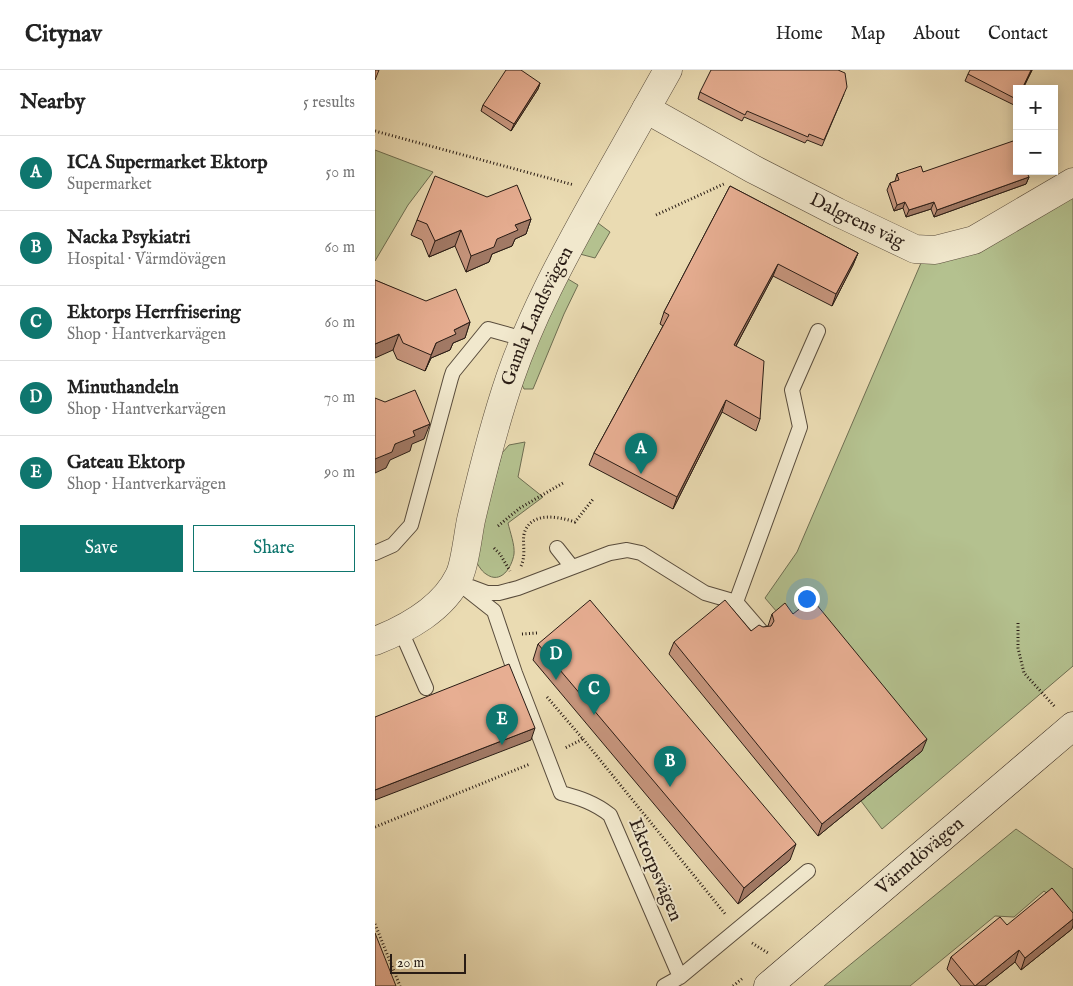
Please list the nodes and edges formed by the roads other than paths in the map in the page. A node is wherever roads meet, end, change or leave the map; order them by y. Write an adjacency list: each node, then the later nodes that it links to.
1 (668, 70): 2 (street, Gamla Landsvägen)
2 (646, 109): 3 (street, Dalgrens väg); 5 (street, Gamla Landsvägen)
3 (1073, 182)
4 (818, 331): 10 (lane)
5 (524, 339): 7 (lane); 9 (street, Gamla Landsvägen)
6 (557, 548): 8 (lane)
7 (375, 553)
8 (572, 567): 9 (lane); 10 (lane)
9 (456, 581): 11 (street, Gamla Landsvägen); 17 (lane, Ektorpsvägen)
10 (736, 602): 12 (lane)
11 (401, 631): 13 (street, Gamla Landsvägen); 14 (lane)
12 (761, 631)
13 (375, 641)
14 (426, 688)
15 (1066, 719): 19 (street, Värmdövägen)
16 (808, 871): 17 (lane)
17 (679, 977): 18 (lane)
18 (664, 986)
19 (768, 986)

